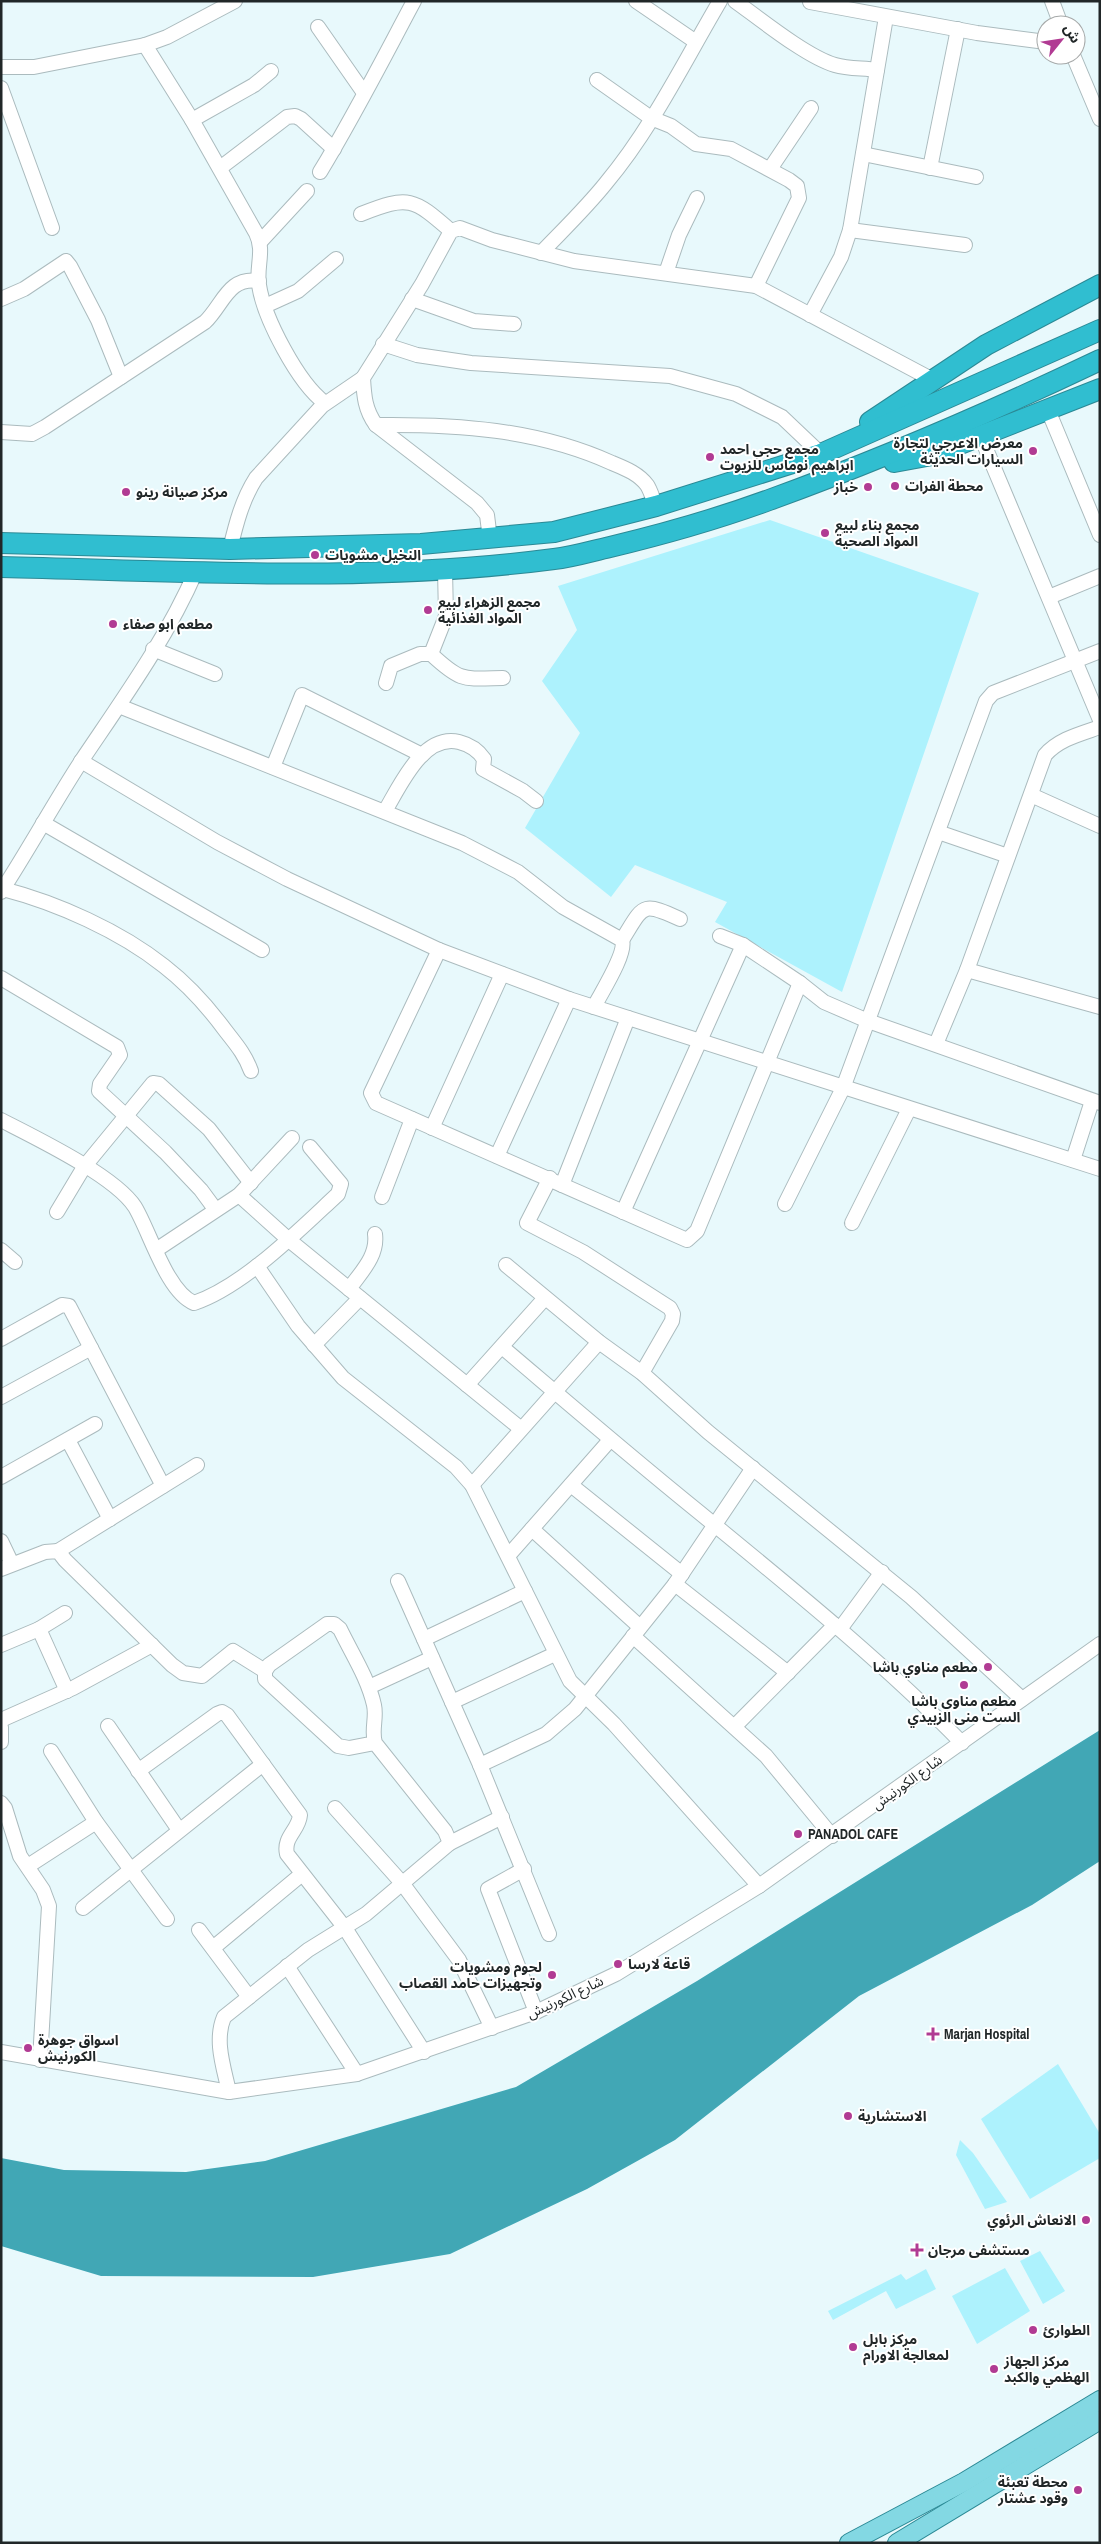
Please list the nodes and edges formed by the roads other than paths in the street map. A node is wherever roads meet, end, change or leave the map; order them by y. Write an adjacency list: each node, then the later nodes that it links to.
1 (235, 1): 14 (street)
2 (414, 1): 21 (street)
3 (636, 1): 13 (street)
4 (720, 1): 13 (street)
5 (735, 1): 17 (street)
6 (1052, 1): 8 (street)
7 (810, 2): 9 (street)
8 (1057, 15)
9 (886, 17): 11 (street); 17 (street)
10 (318, 27): 21 (street)
11 (958, 29): 12 (street); 29 (street)
12 (1036, 41)
13 (696, 42): 23 (street)
14 (145, 45): 16 (street); 25 (street)
15 (1078, 65): 24 (street)
16 (1, 67)
17 (877, 70): 27 (street)
18 (271, 71): 25 (street)
19 (598, 80): 23 (street)
20 (1, 88): 36 (street)
21 (364, 93): 26 (street)
22 (811, 108): 30 (street)
23 (651, 118): 30 (street); 41 (street)
24 (1100, 119)
25 (192, 120): 28 (street)
26 (334, 149): 28 (street); 31 (street)
27 (863, 154): 29 (street); 37 (street)
28 (220, 168): 39 (street)
29 (930, 168): 32 (street)
30 (770, 169): 46 (street)
31 (320, 172)
32 (976, 177)
33 (307, 191): 39 (street)
34 (697, 198): 43 (street)
35 (361, 214): 38 (street)
36 (52, 228)
37 (850, 230): 40 (street); 50 (street)
38 (451, 231): 41 (street); 48 (street)
39 (260, 242): 44 (street)
40 (965, 245)
41 (541, 253): 43 (street)
42 (336, 259): 49 (street)
43 (666, 273): 46 (street)
44 (258, 281): 49 (street); 55 (street)
45 (1100, 285): 57 (highway)
46 (756, 286): 50 (street)
47 (1, 299): 55 (street)
48 (412, 299): 51 (street); 53 (street)
49 (265, 306): 59 (street)
50 (810, 315): 57 (street)
51 (514, 324)
52 (1100, 330): 64 (highway)
53 (383, 344): 56 (street); 64 (street)
54 (1100, 360): 65 (highway)
55 (121, 377): 62 (street)
56 (363, 378): 59 (street); 61 (street)
57 (932, 380): 64 (highway)
58 (1100, 389): 60 (highway)
59 (325, 403): 71 (street)
60 (1048, 410): 63 (highway); 68 (street)
61 (376, 425): 66 (street); 69 (street)
62 (1, 432)
63 (980, 437): 65 (highway); 78 (street)
64 (821, 454): 66 (highway)
65 (858, 468): 72 (highway)
66 (656, 506): 67 (highway)
67 (554, 532): 69 (highway); 72 (highway)
68 (1100, 535)
69 (490, 538): 71 (highway); 73 (highway)
70 (1, 543): 71 (highway)
71 (230, 549)
72 (557, 559): 73 (highway)
73 (492, 565): 75 (highway)
74 (1, 567): 76 (highway)
75 (445, 570): 76 (highway); 81 (street)
76 (196, 571): 79 (street)
77 (1100, 576): 78 (street)
78 (1049, 597): 82 (street)
79 (153, 650): 83 (street); 86 (street)
80 (1100, 651): 82 (street)
81 (431, 654): 84 (street); 85 (street)
82 (1075, 661): 87 (street); 97 (street)
83 (215, 674)
84 (502, 678)
85 (386, 683)
86 (119, 706): 90 (street); 91 (street)
87 (1100, 720)
88 (1100, 727): 92 (street)
89 (422, 755): 91 (street); 93 (street); 94 (street)
90 (81, 761): 95 (street); 105 (street)
91 (273, 767): 94 (street)
92 (1031, 794): 96 (street); 98 (street)
93 (536, 801)
94 (385, 811): 102 (street)
95 (43, 823): 99 (street); 104 (street)
96 (1100, 826)
97 (938, 832): 98 (street); 114 (street)
98 (1008, 856): 106 (street)
99 (2, 891): 118 (street)
100 (680, 919): 102 (street)
101 (720, 936): 103 (street)
102 (622, 940): 111 (street)
103 (743, 945): 109 (street); 115 (street)
104 (262, 950)
105 (439, 950): 107 (street); 123 (street)
106 (966, 970): 112 (street); 116 (street)
107 (502, 974): 110 (street); 125 (street)
108 (1, 978): 122 (street)
109 (800, 982): 114 (street); 117 (street)
110 (569, 999): 111 (street); 128 (street)
111 (594, 1007): 113 (street)
112 (1100, 1007)
113 (628, 1018): 115 (street); 134 (street)
114 (868, 1021): 116 (street); 119 (street)
115 (700, 1042): 117 (street); 140 (street)
116 (936, 1044): 120 (street)
117 (766, 1063): 119 (street); 140 (street)
118 (251, 1071)
119 (843, 1088): 121 (street); 137 (street)
120 (1096, 1102): 129 (street)
121 (909, 1109): 129 (street); 141 (street)
122 (125, 1116): 130 (street); 133 (street); 138 (street)
123 (412, 1119): 125 (street); 136 (street)
124 (1, 1120): 130 (street)
125 (432, 1128): 128 (street)
126 (292, 1138): 133 (street)
127 (310, 1147): 143 (street)
128 (497, 1156): 132 (street)
129 (1072, 1160): 131 (street)
130 (84, 1167): 139 (street); 145 (street)
131 (1100, 1169)
132 (550, 1178): 134 (street); 156 (street)
133 (251, 1183): 135 (street)
134 (562, 1185): 140 (street)
135 (239, 1195): 138 (street); 143 (street)
136 (382, 1197)
137 (785, 1204)
138 (215, 1209): 145 (street)
139 (57, 1212)
140 (623, 1212)
141 (852, 1223)
142 (376, 1234): 149 (street)
143 (289, 1240): 148 (street); 149 (street)
144 (1, 1250): 146 (street)
145 (156, 1250): 148 (street)
146 (15, 1262)
147 (506, 1264): 150 (street)
148 (257, 1266): 153 (street)
149 (355, 1293): 153 (street); 157 (street)
150 (545, 1298): 152 (street); 154 (street)
151 (1, 1339): 155 (street)
152 (598, 1342): 156 (street); 158 (street)
153 (314, 1345): 167 (street)
154 (502, 1347): 157 (street); 158 (street)
155 (91, 1348): 159 (street); 169 (street)
156 (642, 1373): 165 (street)
157 (467, 1385): 161 (street)
158 (554, 1392): 161 (street); 163 (street)
159 (1, 1397)
160 (95, 1424): 162 (street)
161 (520, 1428): 167 (street)
162 (68, 1440): 166 (street); 170 (street)
163 (610, 1440): 168 (street); 171 (street)
164 (197, 1465): 169 (street)
165 (753, 1468): 171 (street); 177 (street)
166 (1, 1477)
167 (472, 1485): 175 (street)
168 (571, 1485): 172 (street); 178 (street)
169 (163, 1486): 170 (street)
170 (110, 1519): 174 (street)
171 (715, 1526): 178 (street); 182 (street)
172 (532, 1528): 175 (street); 184 (street)
173 (1, 1541): 176 (street)
174 (58, 1550): 176 (street); 186 (street)
175 (508, 1556): 180 (street)
176 (7, 1567)
177 (882, 1572): 182 (street); 196 (street)
178 (679, 1579): 184 (street); 192 (street)
179 (398, 1581): 185 (street)
180 (525, 1591): 185 (street); 189 (street)
181 (65, 1613): 183 (street)
182 (837, 1627): 192 (street); 204 (street)
183 (38, 1629): 188 (street); 194 (street)
184 (637, 1632): 195 (street); 200 (street)
185 (424, 1639): 190 (street)
186 (152, 1644): 191 (street); 194 (street)
187 (1100, 1644): 196 (street, شارع الكورنيش)
188 (1, 1645)
189 (555, 1654): 195 (street); 197 (street)
190 (432, 1658): 193 (street); 197 (street)
191 (265, 1671): 193 (street); 203 (street)
192 (788, 1672): 200 (street)
193 (368, 1687): 203 (street)
194 (67, 1691): 198 (street)
195 (585, 1697): 207 (street); 221 (street)
196 (1022, 1699): 204 (street, شارع الكورنيش)
197 (452, 1702): 207 (street)
198 (1, 1720)
199 (108, 1726): 208 (street)
200 (734, 1726): 214 (street)
201 (1, 1727): 202 (street)
202 (1, 1742)
203 (375, 1743): 215 (street)
204 (962, 1743): 214 (street, شارع الكورنيش)
205 (51, 1752): 212 (street)
206 (263, 1764): 208 (street); 213 (street); 219 (street)
207 (480, 1765): 211 (street)
208 (138, 1770): 213 (street)
209 (1, 1803): 216 (street)
210 (335, 1808): 220 (street)
211 (502, 1817): 215 (street); 218 (street)
212 (96, 1822): 216 (street); 217 (street)
213 (179, 1830): 217 (street)
214 (832, 1836): 221 (street, شارع الكورنيش)
215 (450, 1843): 220 (street)
216 (28, 1866): 234 (street)
217 (130, 1869): 222 (street); 223 (street)
218 (524, 1869): 226 (street); 230 (street)
219 (302, 1874): 224 (street); 227 (street)
220 (402, 1883): 224 (street); 231 (street)
221 (759, 1886): 230 (street, شارع الكورنيش)
222 (83, 1908)
223 (167, 1919)
224 (345, 1928): 228 (street); 233 (street)
225 (199, 1930): 227 (street)
226 (549, 1934)
227 (213, 1948): 229 (street)
228 (287, 1966): 229 (street); 235 (street)
229 (249, 1997): 236 (street)
230 (536, 2012): 231 (street, شارع الكورنيش)
231 (492, 2028): 233 (street, شارع الكورنيش)
232 (1, 2052): 234 (street, شارع الكورنيش)
233 (424, 2052): 235 (street, شارع الكورنيش)
234 (40, 2060): 236 (street, شارع الكورنيش)
235 (357, 2074): 236 (street, شارع الكورنيش)
236 (229, 2092)
237 (1100, 2400): 239 (main road)
238 (1100, 2420): 240 (main road)
239 (849, 2543)
240 (897, 2543)

